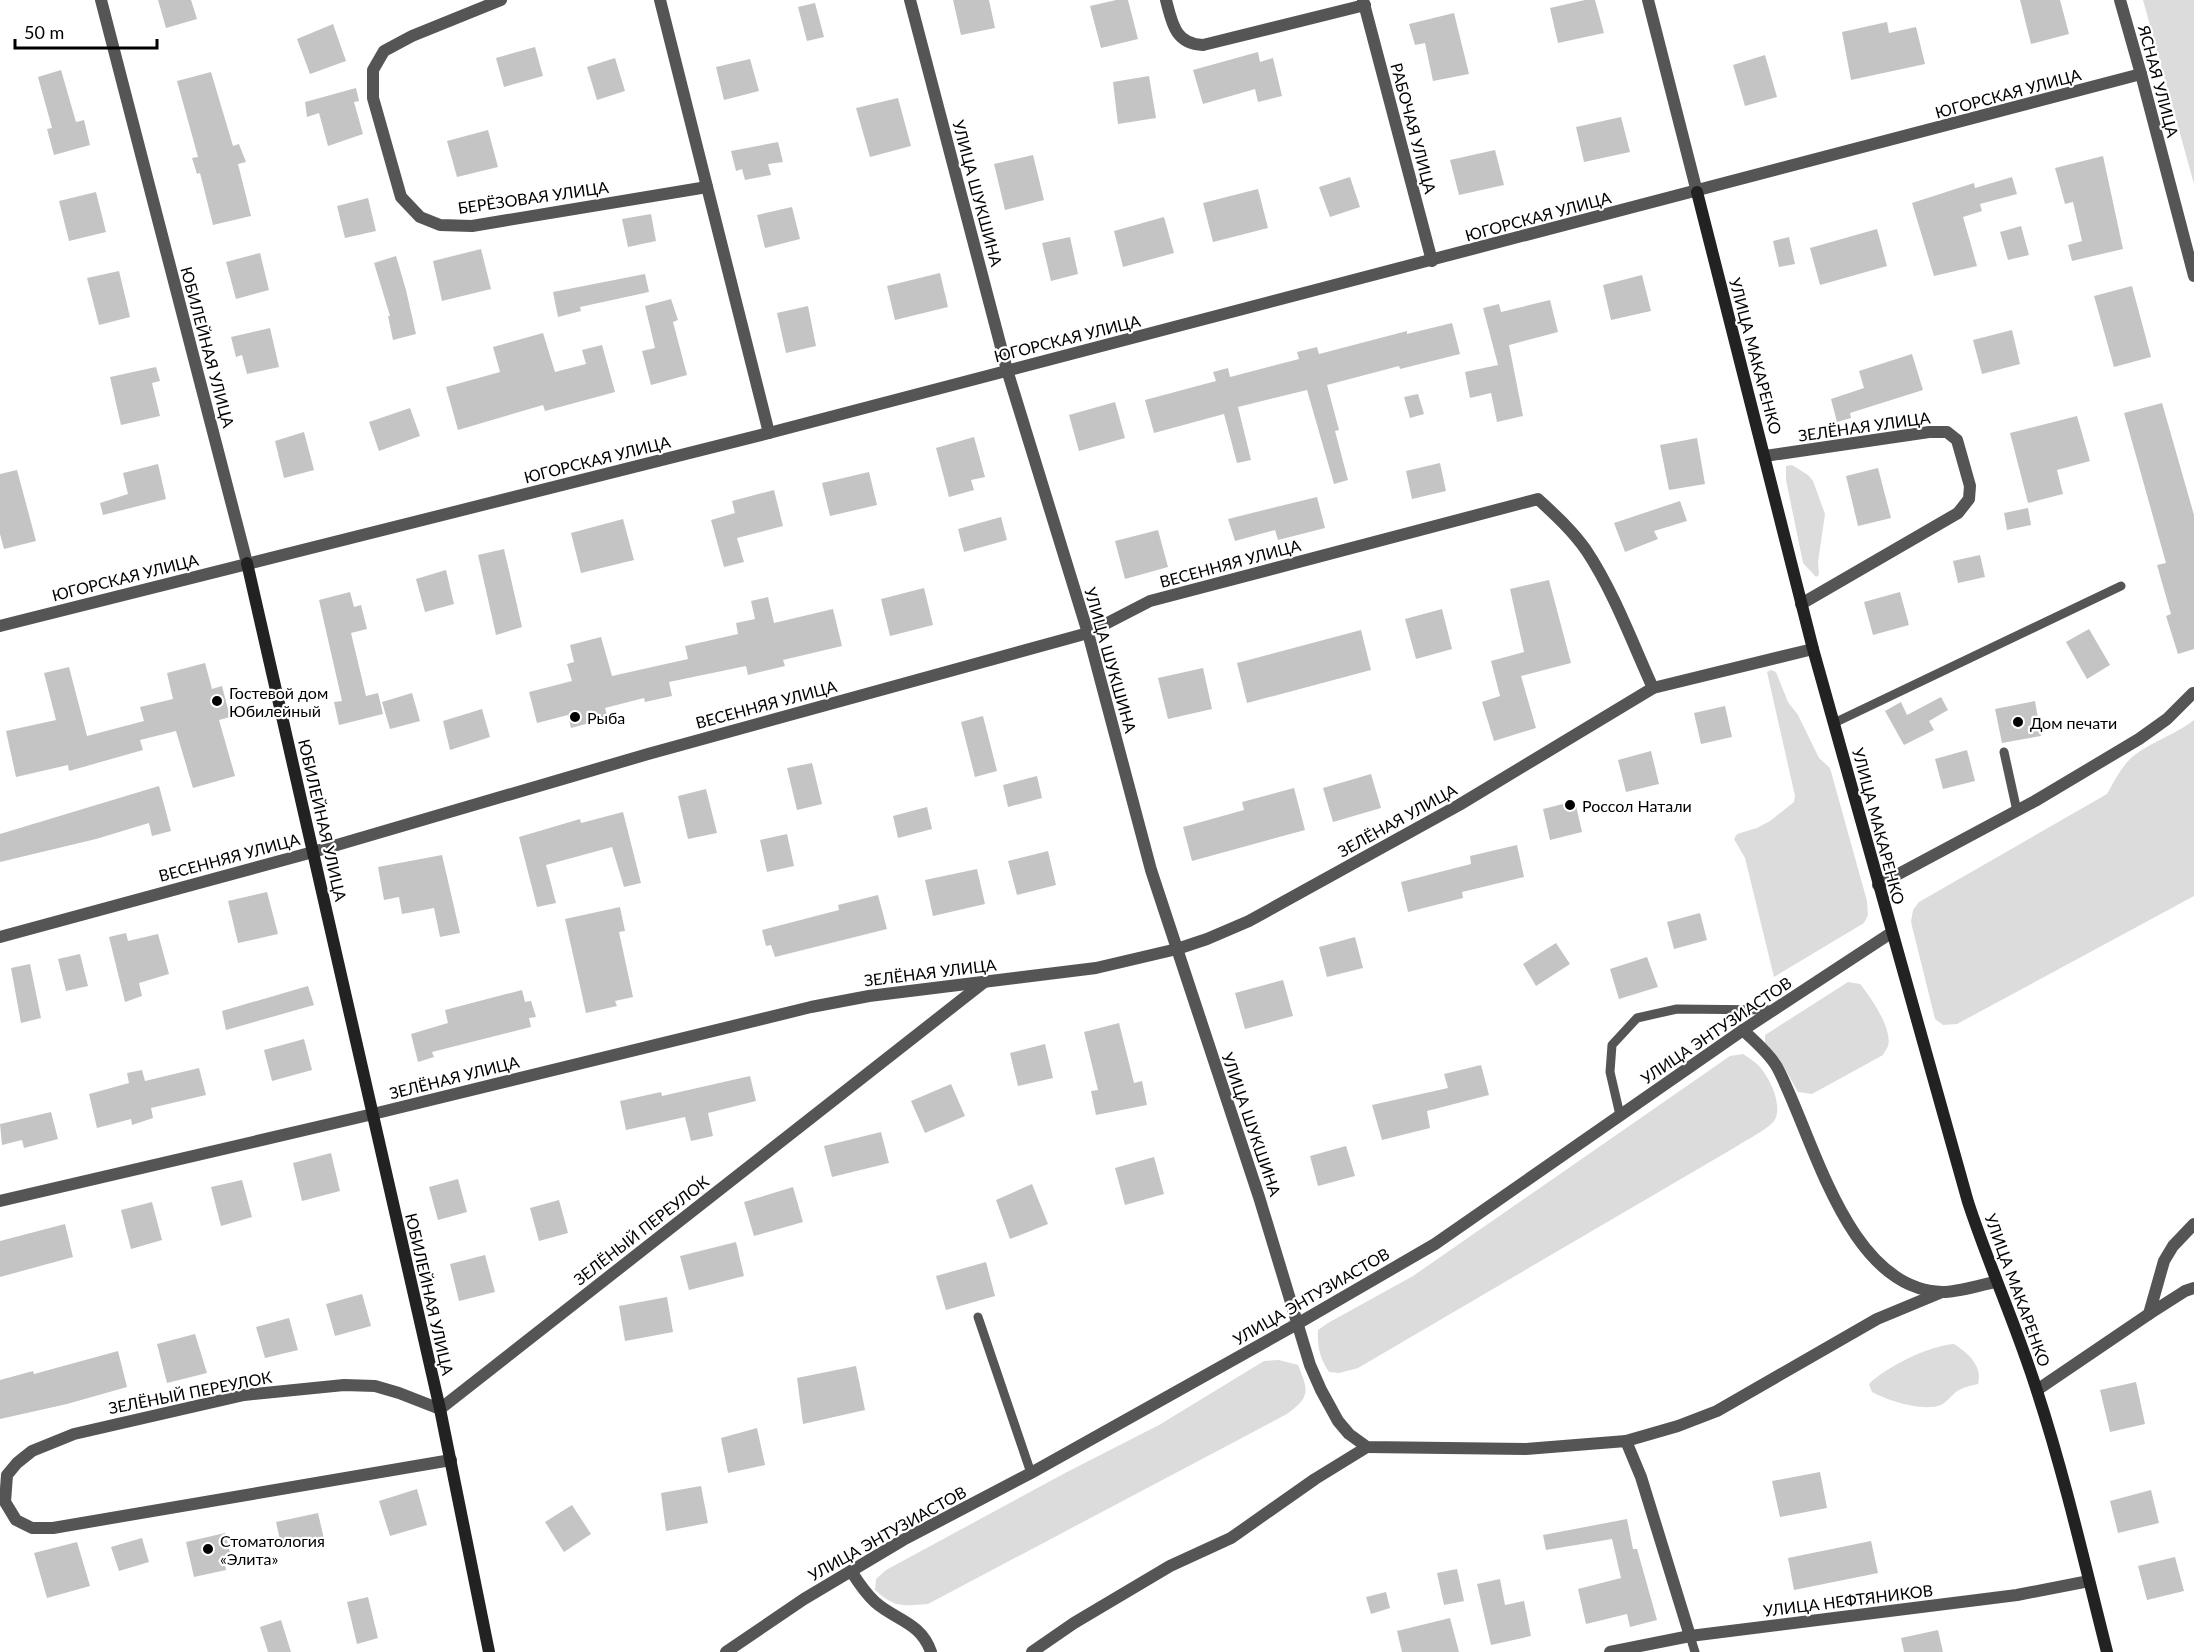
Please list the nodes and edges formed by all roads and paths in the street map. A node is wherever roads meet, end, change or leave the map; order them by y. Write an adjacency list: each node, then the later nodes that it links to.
1 (101, 0): 17 (street, ЮБИЛЕЙНАЯ УЛИЦА)
2 (501, 0): 10 (street, БЕРЁЗОВАЯ УЛИЦА)
3 (660, 0): 10 (street)
4 (910, 0): 14 (street, УЛИЦА ШУКШИНА)
5 (1166, 0): 8 (street, РАБОЧАЯ УЛИЦА)
6 (1648, 0): 11 (street, УЛИЦА МАКАРЕНКО)
7 (2120, 0): 9 (street, ЯСНАЯ УЛИЦА)
8 (1364, 2): 12 (street, РАБОЧАЯ УЛИЦА)
9 (2141, 74): 11 (street, ЮГОРСКАЯ УЛИЦА); 13 (street, ЯСНАЯ УЛИЦА)
10 (707, 187): 15 (street)
11 (1697, 192): 12 (street, ЮГОРСКАЯ УЛИЦА); 16 (street, УЛИЦА МАКАРЕНКО)
12 (1432, 261): 14 (street, ЮГОРСКАЯ УЛИЦА)
13 (2194, 276)
14 (1007, 370): 15 (street, ЮГОРСКАЯ УЛИЦА); 21 (street, УЛИЦА ШУКШИНА)
15 (769, 433): 17 (street, ЮГОРСКАЯ УЛИЦА)
16 (1765, 456): 19 (street, УЛИЦА МАКАРЕНКО); 19 (street, ЗЕЛЁНАЯ УЛИЦА)
17 (247, 563): 20 (street, ЮГОРСКАЯ УЛИЦА); 28 (street, ЮБИЛЕЙНАЯ УЛИЦА)
18 (2121, 586): 25 (lane)
19 (1801, 604): 22 (street, УЛИЦА МАКАРЕНКО)
20 (0, 626)
21 (1088, 633): 23 (street, ВЕСЕННЯЯ УЛИЦА); 28 (street, ВЕСЕННЯЯ УЛИЦА); 32 (street, УЛИЦА ШУКШИНА)
22 (1813, 649): 23 (street, ЗЕЛЁНАЯ УЛИЦА); 25 (street, УЛИЦА МАКАРЕНКО)
23 (1653, 688): 32 (street, ЗЕЛЁНАЯ УЛИЦА)
24 (2193, 693): 27 (street)
25 (1834, 723): 29 (street, УЛИЦА МАКАРЕНКО)
26 (2004, 752): 27 (lane)
27 (2017, 811): 29 (street)
28 (313, 852): 31 (street, ВЕСЕННЯЯ УЛИЦА); 36 (street, ЮБИЛЕЙНАЯ УЛИЦА)
29 (1878, 885): 30 (street, УЛИЦА МАКАРЕНКО)
30 (1891, 933): 34 (street, УЛИЦА ЭНТУЗИАСТОВ); 40 (street, УЛИЦА МАКАРЕНКО)
31 (0, 937)
32 (1177, 950): 33 (street, ЗЕЛЁНАЯ УЛИЦА); 45 (street, УЛИЦА ШУКШИНА)
33 (984, 982): 36 (street, ЗЕЛЁНАЯ УЛИЦА); 47 (street, ЗЕЛЁНЫЙ ПЕРЕУЛОК)
34 (1773, 1010): 35 (street, УЛИЦА ЭНТУЗИАСТОВ); 37 (lane)
35 (1743, 1030): 37 (street, УЛИЦА ЭНТУЗИАСТОВ); 42 (street)
36 (373, 1114): 38 (street, ЗЕЛЁНАЯ УЛИЦА); 47 (street, ЮБИЛЕЙНАЯ УЛИЦА)
37 (1620, 1115): 45 (street, УЛИЦА ЭНТУЗИАСТОВ)
38 (0, 1201)
39 (2194, 1224): 43 (street)
40 (1996, 1282): 42 (street); 46 (street, УЛИЦА МАКАРЕНКО)
41 (2194, 1288): 43 (street)
42 (1943, 1292): 48 (street)
43 (2149, 1314): 46 (street)
44 (978, 1317): 51 (lane)
45 (1297, 1324): 49 (street, УЛИЦА ШУКШИНА); 51 (street, УЛИЦА ЭНТУЗИАСТОВ)
46 (2037, 1390): 53 (street, УЛИЦА МАКАРЕНКО)
47 (440, 1409): 50 (street, ЮБИЛЕЙНАЯ УЛИЦА); 50 (street, ЗЕЛЁНЫЙ ПЕРЕУЛОК)
48 (1626, 1441): 49 (street); 54 (street)
49 (1368, 1446): 58 (street)
50 (451, 1460): 55 (street, ЮБИЛЕЙНАЯ УЛИЦА)
51 (1031, 1473): 52 (street, УЛИЦА ЭНТУЗИАСТОВ)
52 (851, 1571): 56 (street, УЛИЦА ЭНТУЗИАСТОВ); 57 (street)
53 (2089, 1581): 54 (street, УЛИЦА НЕФТЯНИКОВ); 61 (street, УЛИЦА МАКАРЕНКО)
54 (1690, 1636): 59 (street, УЛИЦА НЕФТЯНИКОВ); 60 (lane)
55 (489, 1652)
56 (726, 1652)
57 (931, 1652)
58 (1032, 1652)
59 (1610, 1652)
60 (1695, 1652)
61 (2107, 1652)

